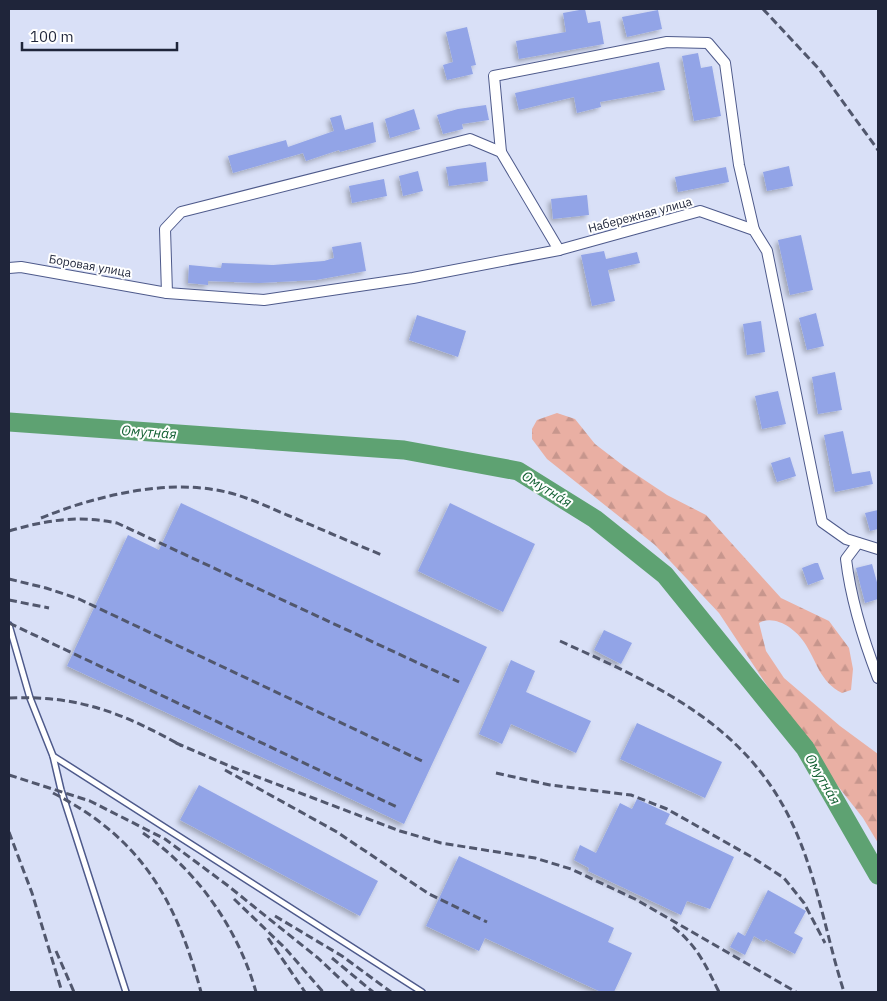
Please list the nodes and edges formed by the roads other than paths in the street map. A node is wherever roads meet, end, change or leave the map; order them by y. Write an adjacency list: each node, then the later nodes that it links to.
1 (500, 152): 2 (street); 3 (street); 5 (street)
2 (754, 230): 3 (street, Набережная улица); 6 (street)
3 (559, 250): 5 (street, Набережная улица)
4 (9, 268): 5 (street, Боровая улица)
5 (167, 292)
6 (858, 543): 7 (street); 9 (street)
7 (878, 549)
8 (9, 625): 10 (lane)
9 (878, 678)
10 (53, 756): 11 (lane); 12 (lane)
11 (126, 992)
12 (422, 992)

